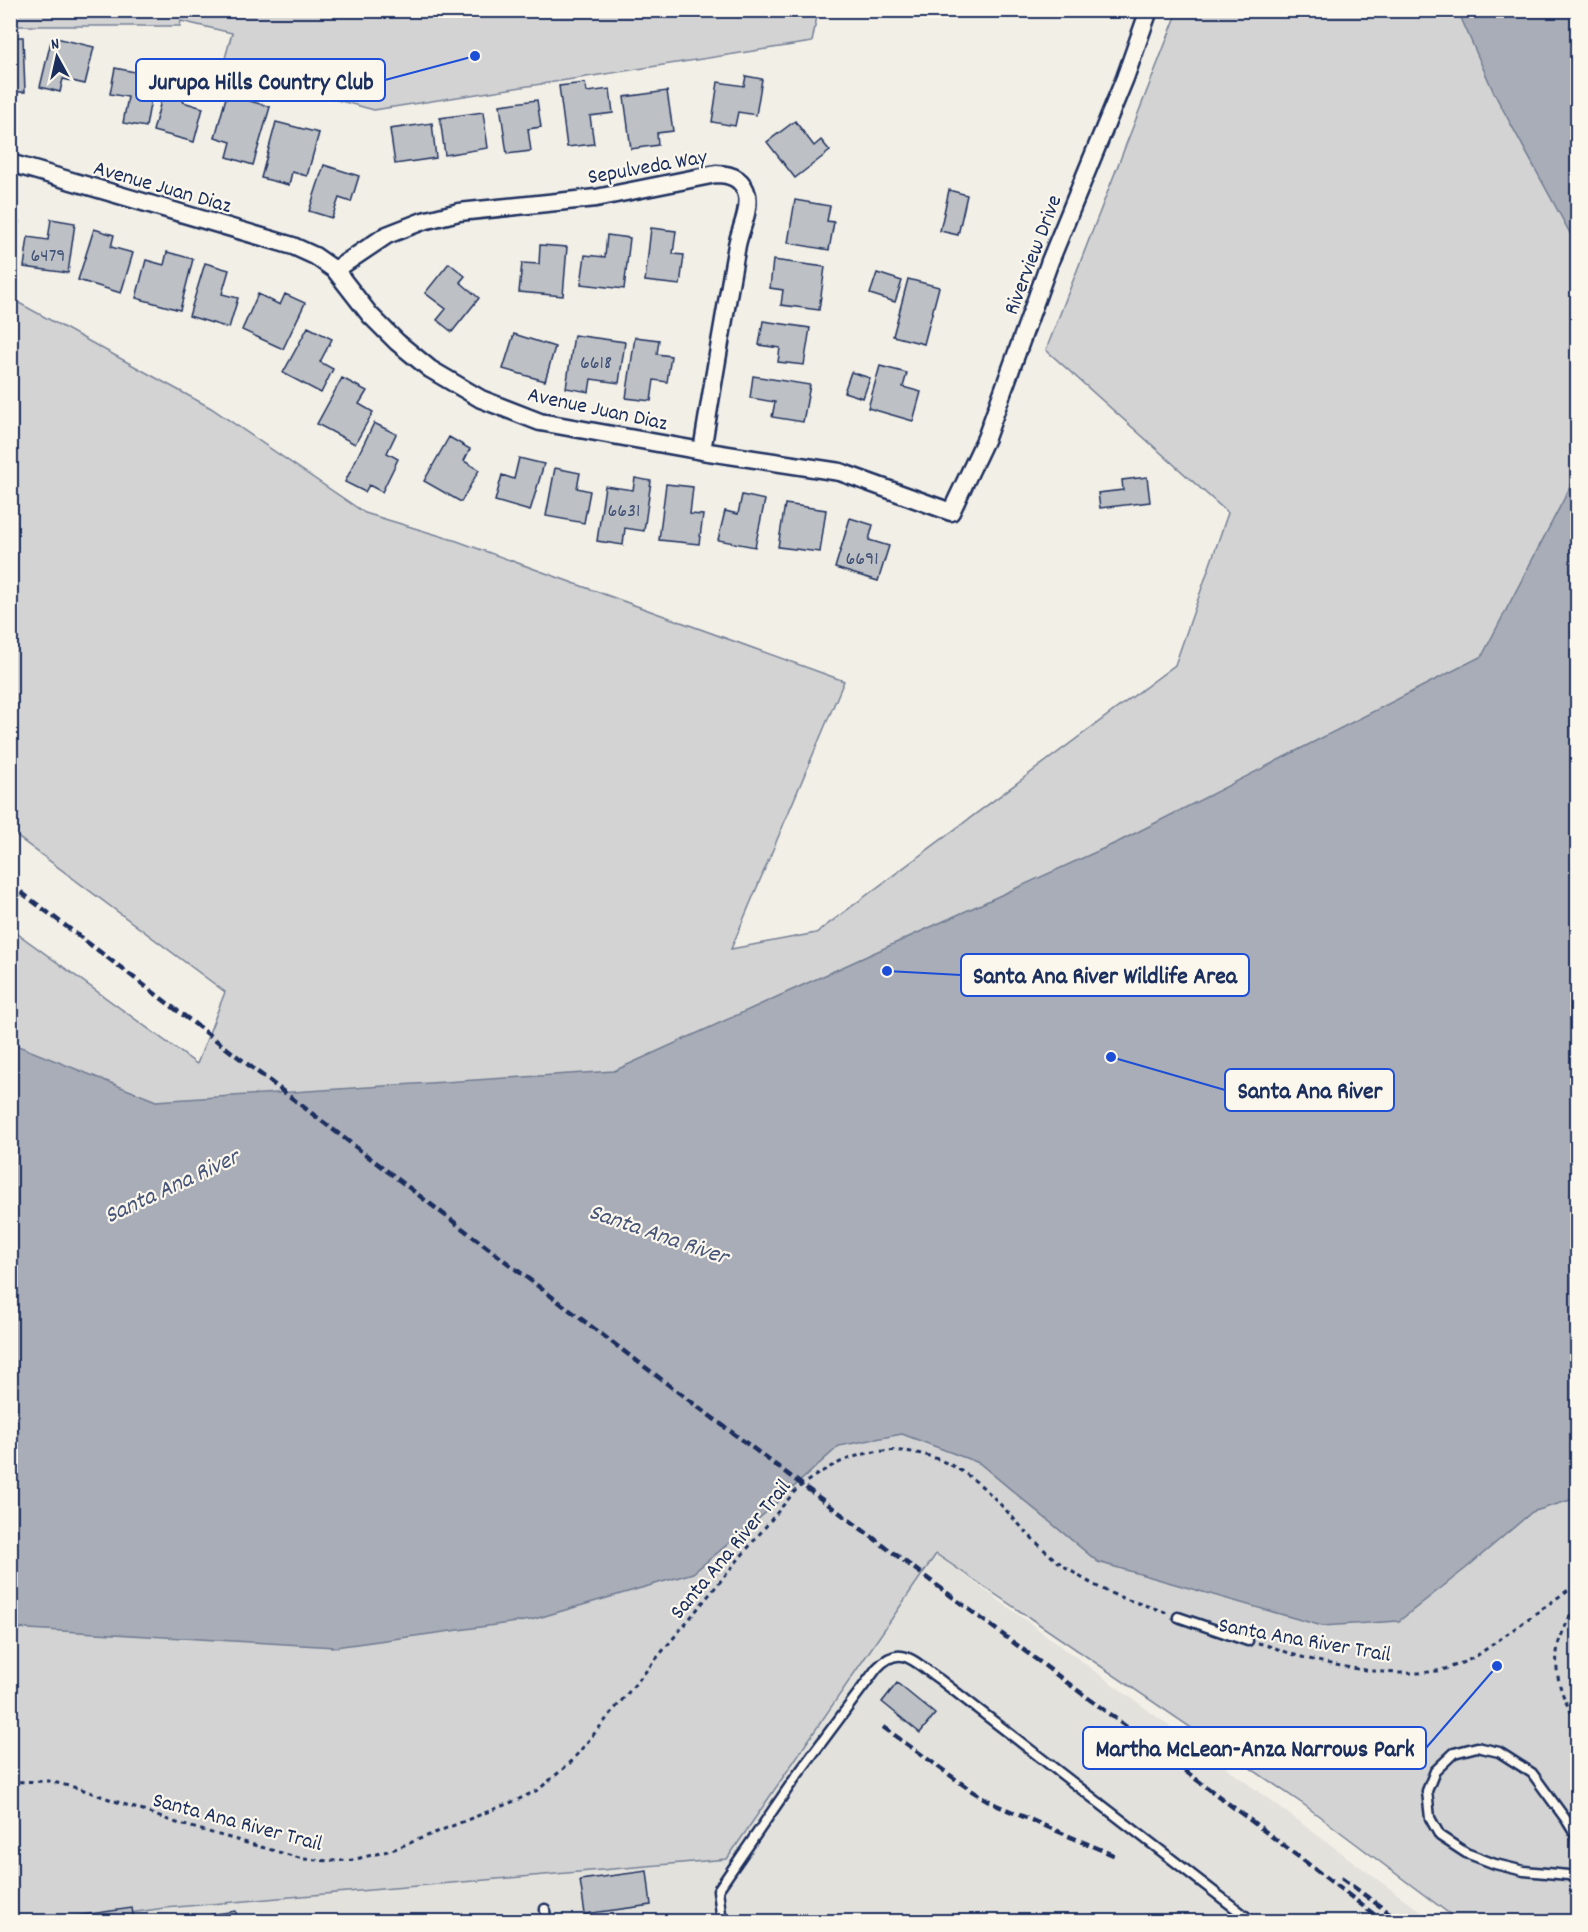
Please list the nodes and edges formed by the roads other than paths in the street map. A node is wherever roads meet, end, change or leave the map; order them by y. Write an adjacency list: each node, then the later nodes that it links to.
1 (1149, 10): 5 (street, Riverview Drive)
2 (10, 163): 3 (street, Avenue Juan Diaz)
3 (335, 270): 4 (street, Avenue Juan Diaz); 4 (street, Sepulveda Way)
4 (702, 450): 5 (street, Avenue Juan Diaz)
5 (951, 512)
6 (1178, 1617): 7 (lane)
7 (1248, 1641)
8 (1578, 1839): 9 (lane)
9 (1578, 1878)
10 (545, 1909): 11 (lane)
11 (546, 1922)
12 (722, 1922): 13 (lane)
13 (1253, 1922)

